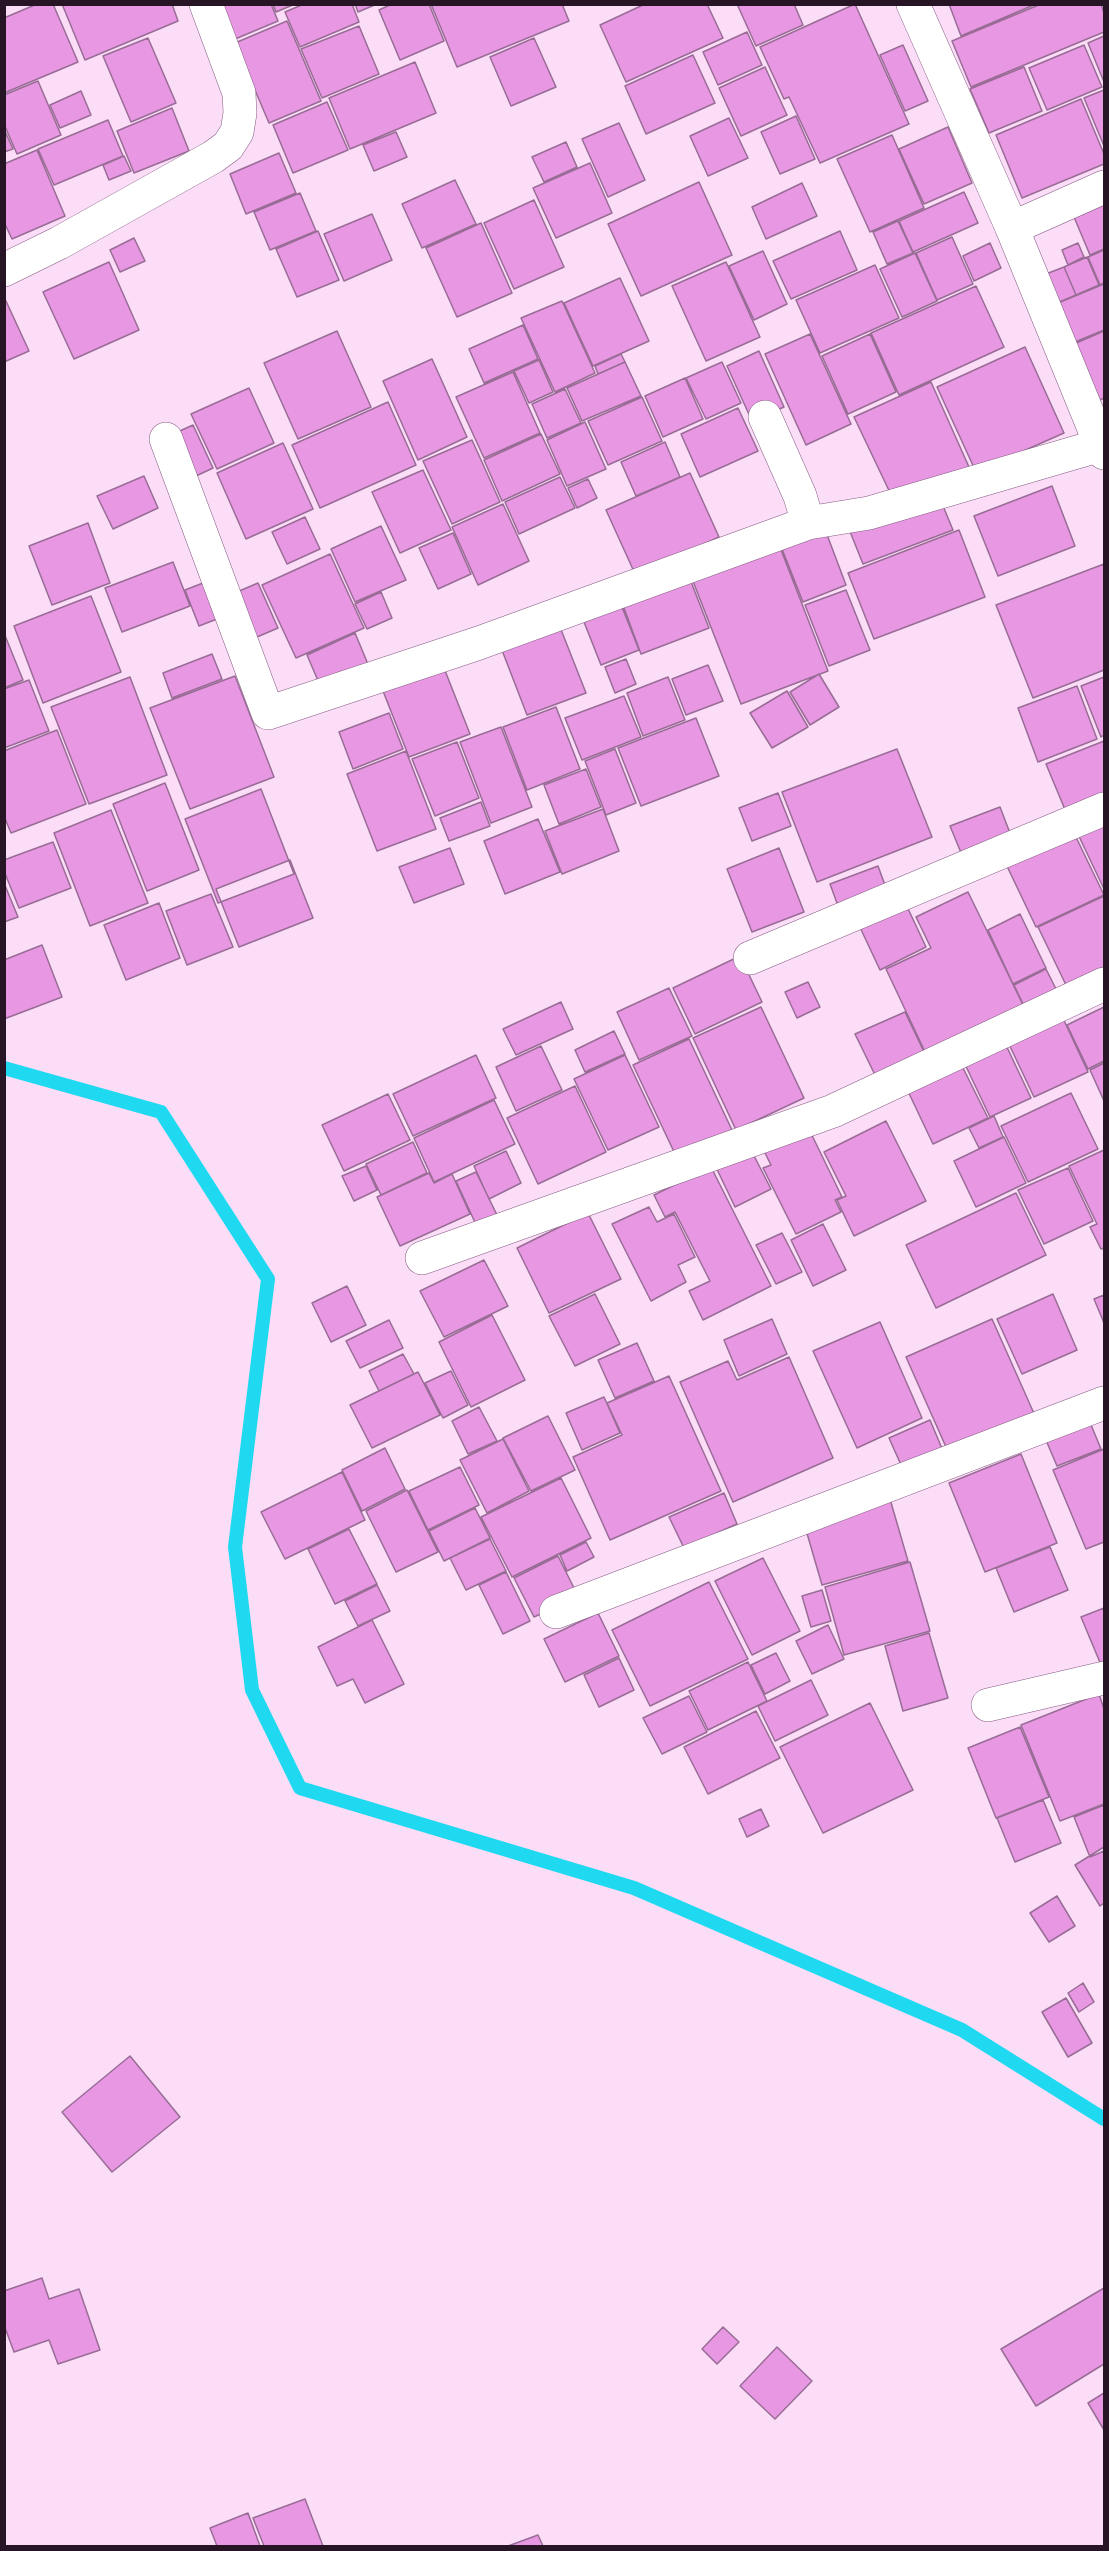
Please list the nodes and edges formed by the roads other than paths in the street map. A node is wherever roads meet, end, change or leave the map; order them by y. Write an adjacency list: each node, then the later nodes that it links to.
1 (206, 4): 5 (street)
2 (913, 4): 4 (street)
3 (1104, 187): 4 (street)
4 (1011, 228): 8 (street)
5 (4, 270)
6 (765, 417): 9 (street)
7 (166, 439): 9 (street)
8 (1103, 449): 9 (street)
9 (808, 522)
10 (1104, 809): 11 (street)
11 (750, 958)
12 (1104, 984): 13 (street)
13 (422, 1257)
14 (1104, 1404): 15 (street)
15 (555, 1612)
16 (1104, 1678): 17 (street)
17 (988, 1705)

